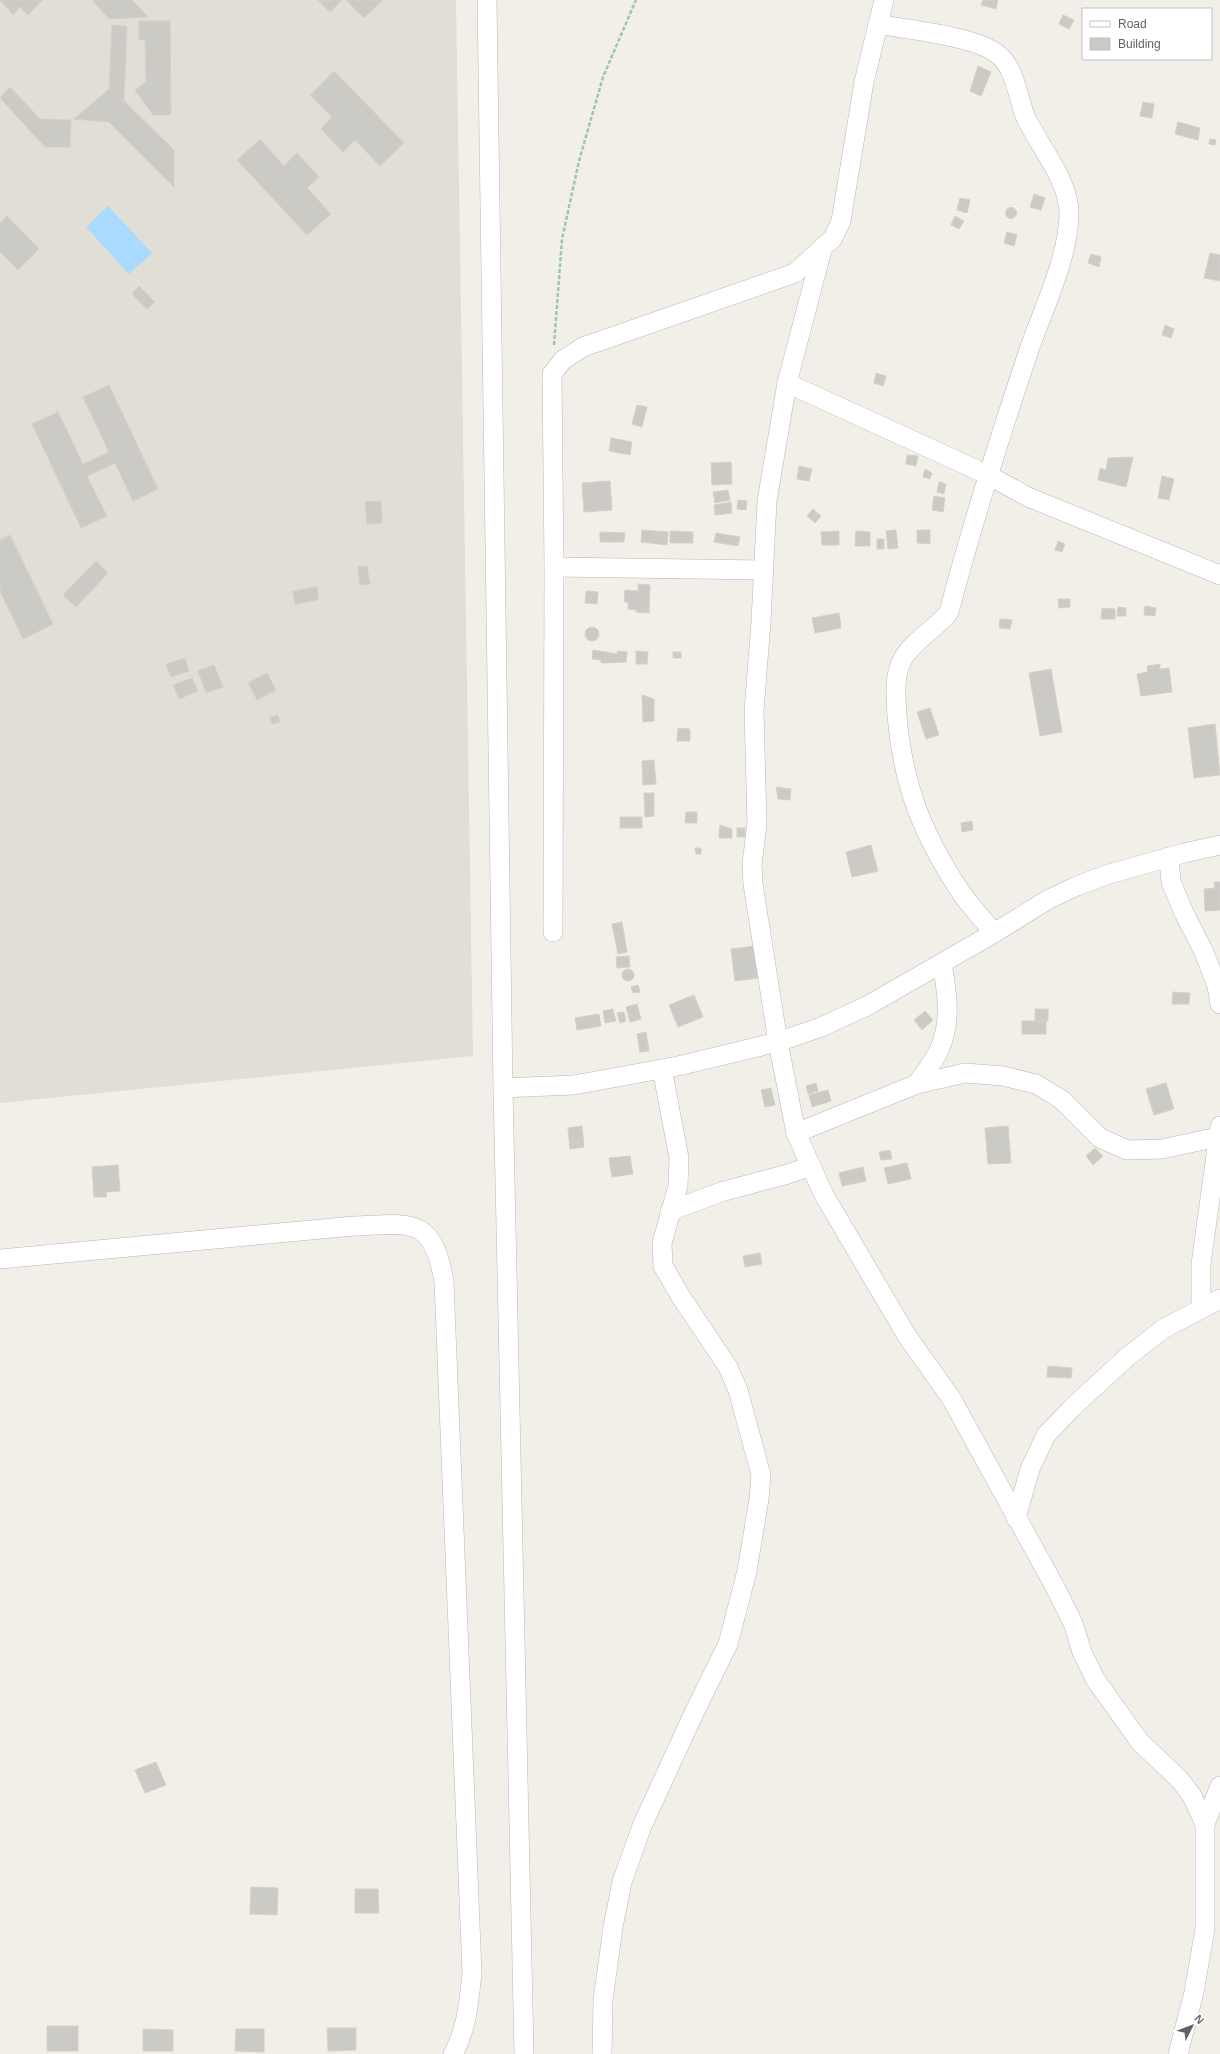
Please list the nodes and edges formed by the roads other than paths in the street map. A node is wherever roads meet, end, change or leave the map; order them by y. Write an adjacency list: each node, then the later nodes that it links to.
1 (487, 0): 19 (street)
2 (884, 0): 3 (street)
3 (878, 24): 4 (street); 6 (street)
4 (822, 250): 5 (street); 7 (street)
5 (787, 383): 6 (street); 8 (street)
6 (988, 475): 9 (street); 13 (street)
7 (554, 567): 8 (street); 12 (street)
8 (764, 570): 16 (street)
9 (1220, 575)
10 (1220, 845): 11 (street)
11 (1169, 858): 13 (street); 15 (street)
12 (553, 932)
13 (994, 933): 14 (street)
14 (942, 963): 16 (street); 18 (street)
15 (1220, 1004)
16 (778, 1042): 17 (street); 21 (street)
17 (662, 1069): 19 (street); 23 (street)
18 (917, 1084): 20 (street); 21 (street)
19 (503, 1088): 31 (street)
20 (1219, 1131): 26 (street)
21 (796, 1133): 22 (street)
22 (811, 1166): 23 (street); 27 (street)
23 (670, 1211): 32 (street)
24 (0, 1259): 30 (street)
25 (1220, 1299): 26 (street)
26 (1201, 1309): 27 (street)
27 (1016, 1518): 29 (street)
28 (1220, 1786): 29 (street)
29 (1205, 1824): 33 (street)
30 (453, 2054)
31 (524, 2054)
32 (602, 2054)
33 (1178, 2054)

